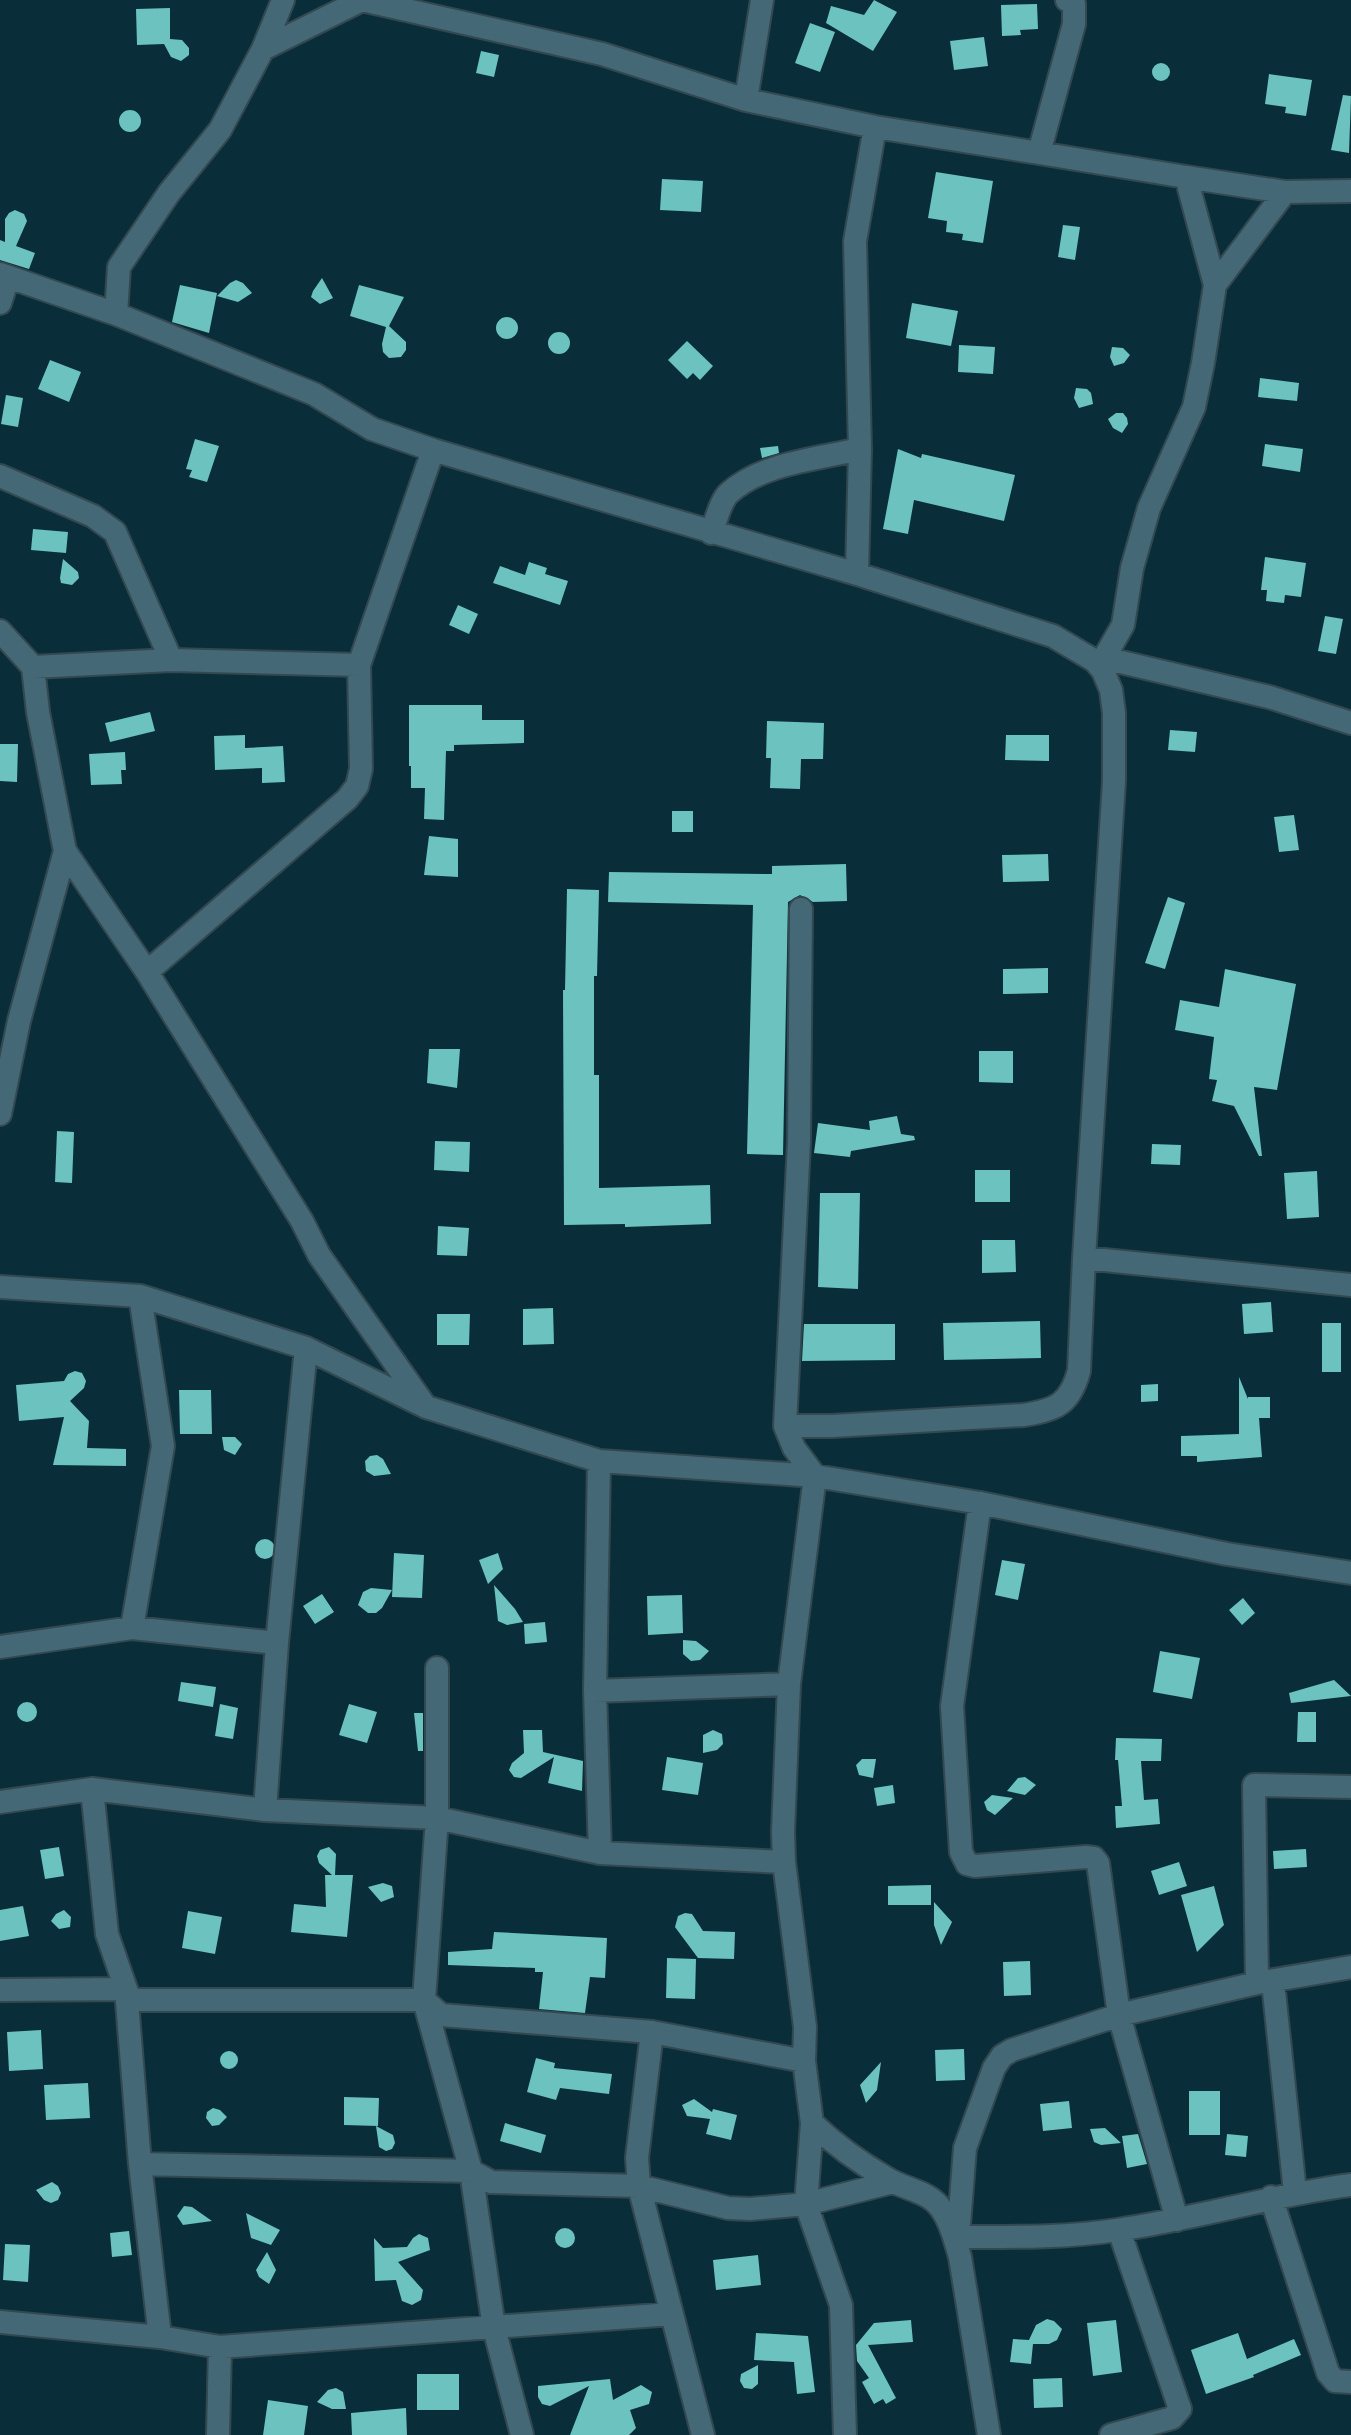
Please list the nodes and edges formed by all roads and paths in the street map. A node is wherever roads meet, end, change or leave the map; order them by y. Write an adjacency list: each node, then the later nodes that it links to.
1 (283, 0): 5 (street)
2 (362, 0): 5 (street); 6 (street)
3 (762, 0): 6 (street)
4 (1067, 0): 8 (street)
5 (263, 49): 15 (street)
6 (746, 100): 7 (street)
7 (875, 127): 8 (street); 16 (street)
8 (1039, 153): 9 (street)
9 (1186, 177): 11 (street); 13 (street)
10 (1351, 191): 11 (street)
11 (1285, 192): 13 (street)
12 (4, 276): 14 (street); 15 (street)
13 (1215, 285): 23 (street)
14 (0, 303)
15 (116, 314): 17 (street)
16 (860, 449): 19 (street); 20 (street)
17 (433, 450): 19 (street); 24 (street)
18 (0, 476): 22 (street)
19 (711, 533): 20 (street)
20 (857, 574): 23 (street)
21 (0, 631): 25 (street)
22 (171, 660): 24 (street); 25 (street)
23 (1099, 660): 26 (street); 31 (street)
24 (359, 665): 29 (street)
25 (33, 667): 27 (street)
26 (1351, 723)
27 (65, 851): 29 (street); 30 (street)
28 (801, 909): 37 (street)
29 (147, 972): 36 (street)
30 (0, 1114)
31 (1084, 1258): 32 (street); 37 (street)
32 (1351, 1285)
33 (0, 1287): 34 (street)
34 (140, 1296): 35 (street); 42 (street)
35 (306, 1348): 36 (street); 43 (street)
36 (426, 1407): 38 (street)
37 (785, 1426): 39 (street)
38 (599, 1461): 39 (street); 47 (street)
39 (815, 1476): 40 (street); 46 (street)
40 (980, 1503): 41 (street); 60 (street)
41 (1351, 1573)
42 (132, 1628): 43 (street); 44 (street)
43 (277, 1643): 51 (street)
44 (0, 1647)
45 (437, 1668): 52 (street)
46 (789, 1684): 47 (street); 54 (street)
47 (595, 1691): 53 (street)
48 (1351, 1787): 56 (street)
49 (92, 1789): 50 (street); 51 (street); 57 (street)
50 (0, 1802)
51 (265, 1810): 52 (street)
52 (437, 1818): 53 (street); 59 (street)
53 (600, 1853): 54 (street)
54 (784, 1862): 62 (street)
55 (1351, 1967): 56 (street)
56 (1265, 1982): 60 (street); 69 (street)
57 (126, 1989): 58 (street); 59 (street); 64 (street)
58 (0, 1990)
59 (424, 2000): 61 (street); 65 (street)
60 (1119, 2015): 72 (street); 74 (street)
61 (652, 2032): 62 (street); 68 (street)
62 (804, 2061): 63 (street)
63 (812, 2123): 66 (street); 71 (street)
64 (140, 2164): 65 (street); 78 (street)
65 (471, 2171): 68 (street); 77 (street)
66 (893, 2182): 71 (street); 74 (street)
67 (1351, 2185): 69 (street)
68 (639, 2186): 71 (street); 75 (street)
69 (1295, 2192): 70 (street)
70 (1271, 2197): 72 (street); 80 (street)
71 (806, 2204): 84 (street)
72 (1177, 2220): 73 (street)
73 (1119, 2230): 74 (street); 86 (street)
74 (955, 2233): 85 (street)
75 (672, 2314): 77 (street); 83 (street)
76 (0, 2322): 78 (street)
77 (494, 2328): 79 (street); 82 (street)
78 (160, 2337): 79 (street)
79 (220, 2347): 81 (street)
80 (1351, 2382)
81 (218, 2435)
82 (522, 2435)
83 (703, 2435)
84 (845, 2435)
85 (989, 2435)
86 (1111, 2435)

